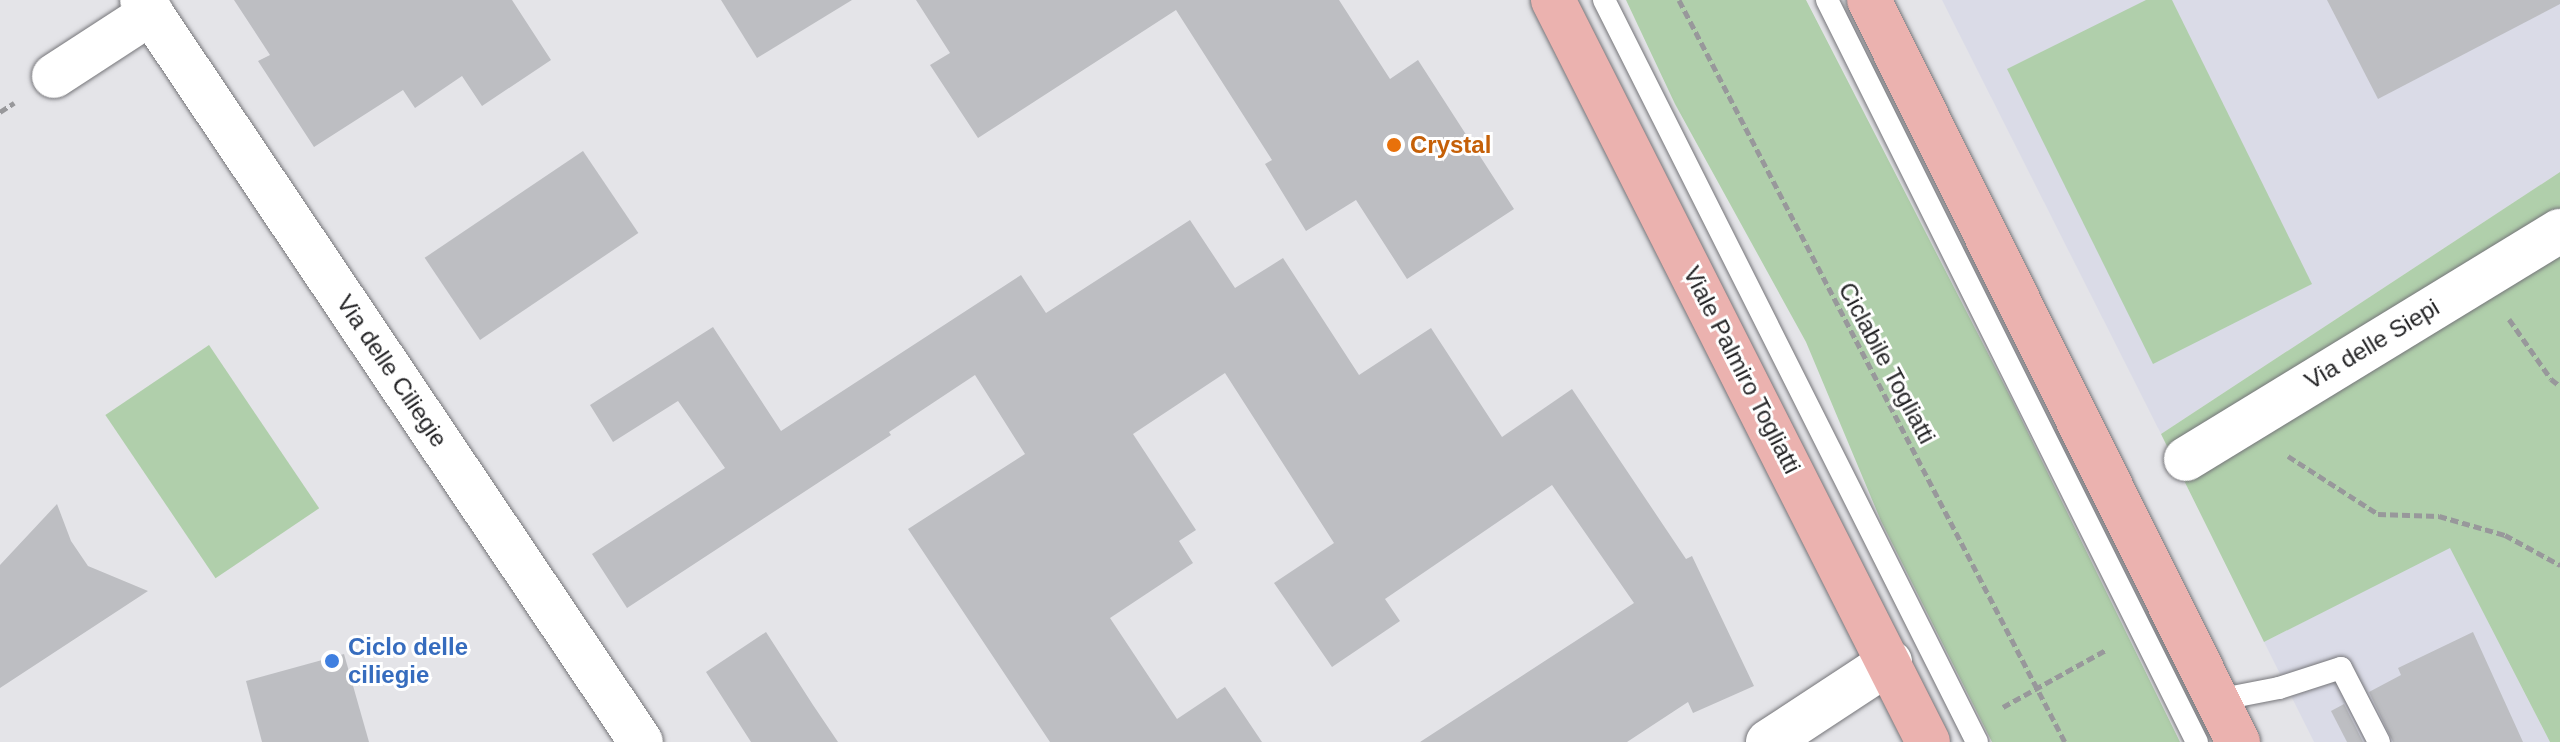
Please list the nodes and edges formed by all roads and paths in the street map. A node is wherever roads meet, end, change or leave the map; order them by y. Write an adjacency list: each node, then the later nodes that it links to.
1 (1553, 0): 15 (main road, Viale Palmiro Togliatti)
2 (1604, 0): 22 (lane, Viale Palmiro Togliatti)
3 (1679, 0): 16 (path, Ciclabile Togliatti)
4 (1827, 0): 24 (lane)
5 (1869, 0): 17 (main road)
6 (147, 6): 7 (street); 19 (street, Via delle Ciliegie)
7 (54, 76)
8 (2560, 231): 9 (street, Via delle Siepi)
9 (2479, 280): 10 (path); 11 (street, Via delle Siepi)
10 (2560, 386)
11 (2258, 413): 12 (street, Via delle Siepi); 13 (path)
12 (2186, 459)
13 (2560, 565)
14 (2115, 645): 16 (path)
15 (1890, 662): 20 (street); 21 (main road, Viale Palmiro Togliatti)
16 (2037, 690): 18 (path); 23 (path, Ciclabile Togliatti)
17 (2217, 700): 25 (main road); 26 (lane)
18 (1994, 711)
19 (641, 742)
20 (1768, 742)
21 (1928, 742)
22 (1977, 742)
23 (2065, 742)
24 (2197, 742)
25 (2238, 742)
26 (2379, 742)

